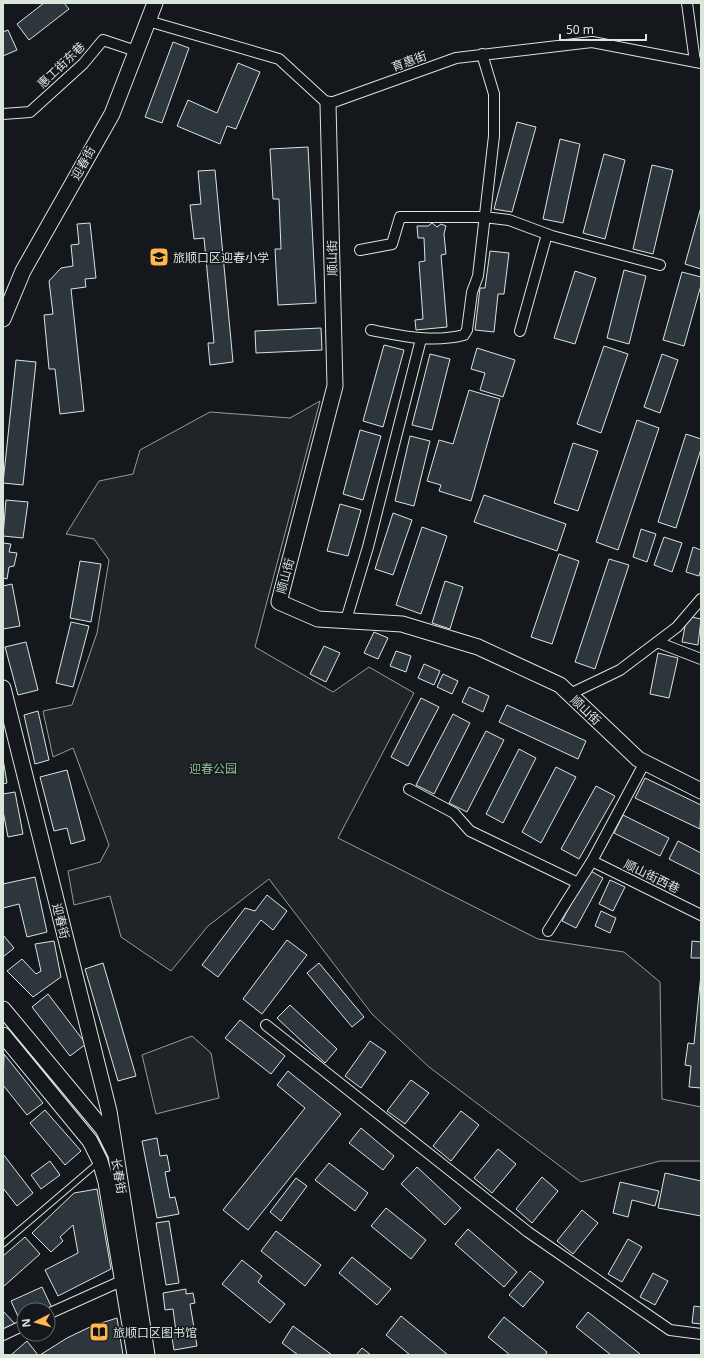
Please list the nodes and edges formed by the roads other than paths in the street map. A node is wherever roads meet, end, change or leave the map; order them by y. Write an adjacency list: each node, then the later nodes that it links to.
1 (155, 3): 3 (street, 迎春街)
2 (687, 3): 6 (street)
3 (148, 21): 4 (street, 迎春街); 7 (street)
4 (136, 51): 8 (street, 惠工街东巷); 13 (street, 迎春街)
5 (482, 54): 6 (street, 育惠街); 7 (street, 育惠街); 9 (street)
6 (698, 62)
7 (328, 104): 18 (street, 顺山街)
8 (3, 114)
9 (484, 217): 10 (street); 11 (street); 16 (street)
10 (547, 234): 12 (street); 15 (street)
11 (360, 250)
12 (660, 265)
13 (4, 312)
14 (370, 330): 16 (street)
15 (520, 331)
16 (421, 339): 18 (street)
17 (701, 599): 19 (street)
18 (346, 620): 22 (street, 顺山街)
19 (657, 642): 20 (street); 22 (street)
20 (701, 659)
21 (3, 688): 34 (street, 迎春街)
22 (570, 694): 23 (street, 顺山街)
23 (645, 762): 25 (street, 顺山街); 26 (street)
24 (409, 789): 27 (street)
25 (701, 791)
26 (592, 861): 27 (street); 28 (street, 顺山街西巷)
27 (578, 883): 29 (street)
28 (701, 915)
29 (548, 931)
30 (3, 1009): 32 (street, 长春街)
31 (266, 1025): 40 (street)
32 (8, 1026): 34 (street, 长春街)
33 (3, 1035): 35 (street, 长春街)
34 (116, 1155): 37 (street, 长春街)
35 (100, 1161): 36 (lane); 37 (street, 长春街)
36 (3, 1244)
37 (128, 1278): 38 (street); 42 (street, 长春街); 43 (street, 长春街)
38 (56, 1310)
39 (16, 1329): 41 (street)
40 (701, 1334)
41 (3, 1335)
42 (135, 1355)
43 (147, 1355)

